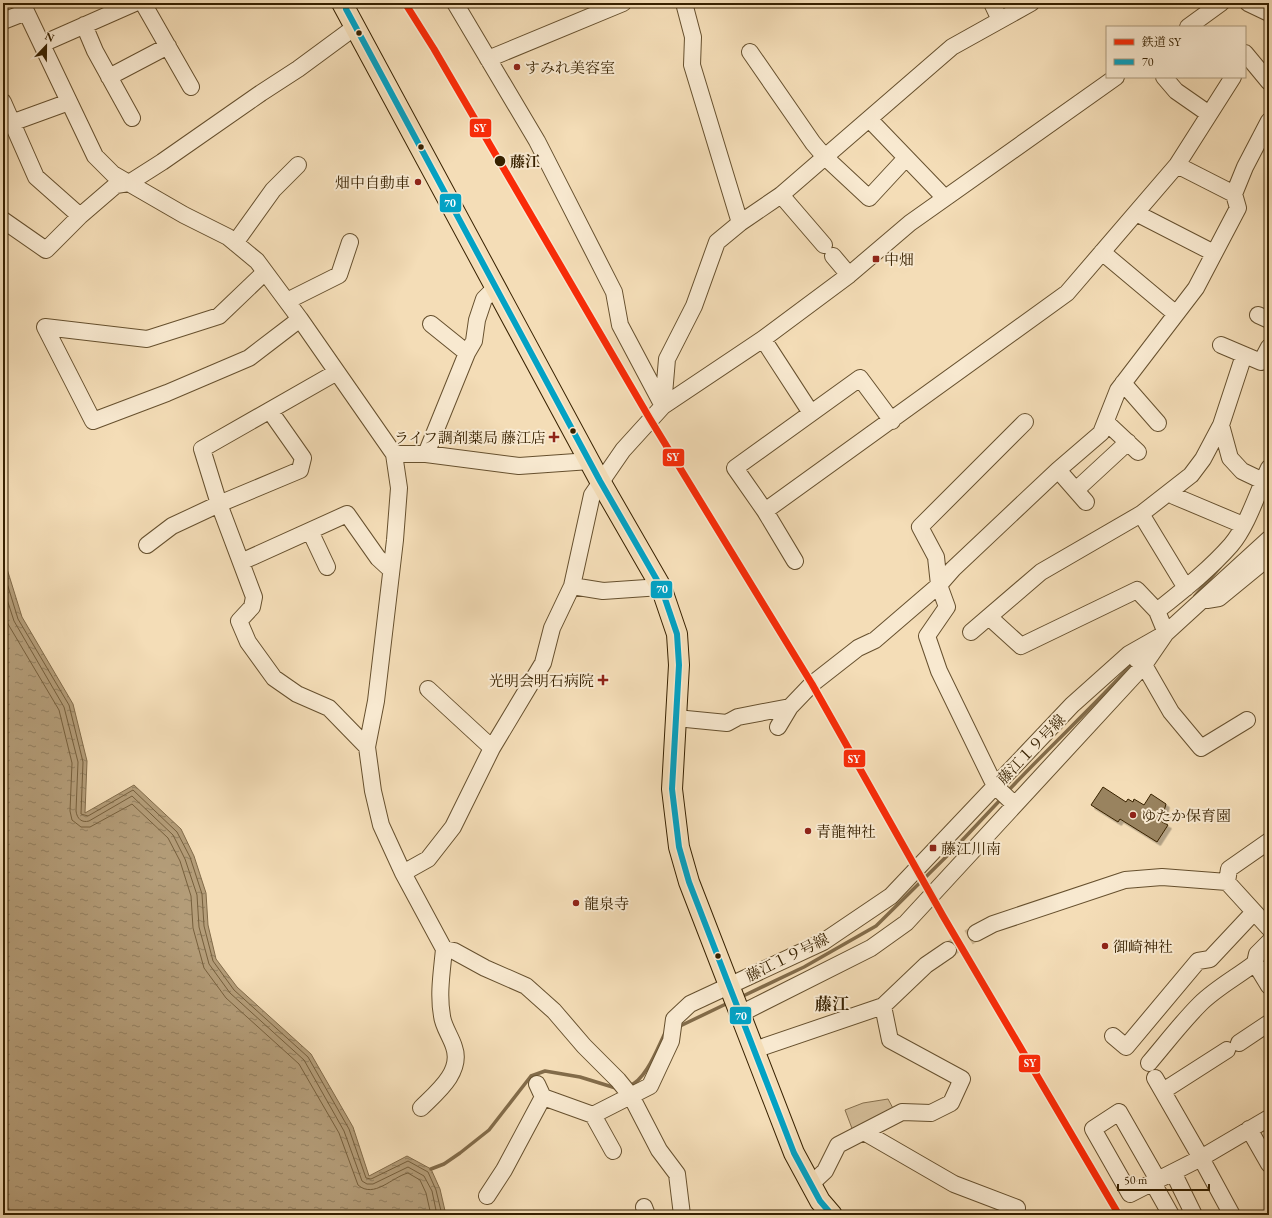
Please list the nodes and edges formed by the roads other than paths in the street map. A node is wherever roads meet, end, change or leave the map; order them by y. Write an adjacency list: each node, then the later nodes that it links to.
1 (135, 3): 15 (street)
2 (143, 3): 19 (street)
3 (455, 3): 21 (street)
4 (623, 3): 21 (street)
5 (684, 3): 47 (street)
6 (992, 3): 14 (street)
7 (1031, 3): 14 (street)
8 (1221, 3): 16 (street)
9 (1248, 3): 12 (street)
10 (348, 5): 17 (main road)
11 (24, 8): 13 (street); 18 (street)
12 (1269, 13)
13 (3, 20)
14 (1000, 20): 33 (street)
15 (84, 25): 18 (street); 23 (street)
16 (1195, 25)
17 (355, 27): 40 (street); 54 (main road)
18 (42, 44): 30 (street)
19 (168, 46): 23 (street); 28 (street)
20 (750, 52): 36 (street)
21 (488, 59): 66 (street)
22 (1248, 61): 27 (street)
23 (110, 77): 32 (street)
24 (1115, 78): 43 (street)
25 (1165, 78): 31 (street)
26 (1232, 78): 31 (street)
27 (1269, 82)
28 (191, 87)
29 (3, 102): 35 (street)
30 (69, 102): 35 (street); 40 (street)
31 (1209, 114): 39 (street)
32 (132, 118)
33 (869, 119): 36 (street); 37 (street)
34 (1269, 121): 41 (street)
35 (7, 124): 45 (street)
36 (825, 157): 37 (street); 42 (street)
37 (906, 158): 43 (street)
38 (298, 165): 49 (street)
39 (1177, 165): 41 (street); 44 (street)
40 (129, 183): 45 (street); 49 (street)
41 (1234, 194): 51 (street)
42 (781, 195): 47 (street); 53 (street)
43 (945, 198): 53 (street)
44 (1136, 212): 50 (street); 51 (street)
45 (80, 216): 46 (street)
46 (3, 220)
47 (740, 223): 66 (street)
48 (350, 242): 55 (street)
49 (235, 243): 52 (street)
50 (1102, 252): 56 (street); 69 (street)
51 (1214, 253): 56 (street)
52 (265, 272): 55 (street); 57 (street)
53 (849, 275): 59 (street)
54 (496, 287): 62 (street); 76 (main road)
55 (287, 301): 57 (street)
56 (1176, 314): 65 (street)
57 (300, 319): 64 (street)
58 (431, 324): 62 (street)
59 (763, 339): 66 (street); 68 (street)
60 (1221, 345): 63 (street)
61 (1269, 348): 63 (street)
62 (467, 353): 75 (street)
63 (1244, 355): 73 (street)
64 (337, 372): 67 (street); 74 (street)
65 (1123, 383): 71 (street); 72 (street)
66 (663, 406): 79 (street)
67 (270, 410): 81 (street); 81 (street)
68 (812, 413): 69 (street); 82 (street)
69 (892, 421): 82 (street)
70 (1025, 422): 93 (street)
71 (1106, 422): 77 (street); 77 (street)
72 (1158, 423)
73 (1221, 425): 78 (street); 80 (street)
74 (394, 454): 75 (street); 92 (street)
75 (426, 454): 76 (street)
76 (590, 461): 79 (main road)
77 (1058, 470): 93 (street)
78 (1266, 474): 84 (street)
79 (600, 481): 94 (street); 95 (main road)
80 (1170, 492): 83 (street); 84 (street)
81 (219, 504): 87 (street); 90 (street)
82 (765, 511): 89 (street)
83 (1141, 514): 96 (street); 99 (street)
84 (1243, 526): 96 (street)
85 (310, 531): 90 (street); 91 (street); 92 (street)
86 (1269, 539): 97 (street)
87 (147, 545)
88 (1269, 557): 97 (street)
89 (796, 561)
90 (241, 562): 109 (street)
91 (327, 567)
92 (391, 570): 109 (street)
93 (939, 585): 105 (street); 111 (street)
94 (572, 586): 95 (street); 110 (street)
95 (661, 586): 106 (main road)
96 (1186, 588): 98 (street)
97 (1198, 602): 101 (street)
98 (1157, 611): 99 (street); 101 (street)
99 (989, 617): 100 (street)
100 (971, 632)
101 (1166, 633): 102 (street, 藤江１９号線); 103 (street)
102 (1130, 654): 103 (street); 111 (street, 藤江１９号線)
103 (1144, 665): 107 (street); 112 (street)
104 (428, 689): 110 (street)
105 (790, 707): 106 (street); 108 (street)
106 (676, 718): 124 (main road)
107 (1247, 720)
108 (778, 727)
109 (367, 747): 114 (street)
110 (492, 748): 114 (street)
111 (995, 786): 112 (street); 124 (street, 藤江１９号線)
112 (1014, 804): 124 (street)
113 (1269, 841): 115 (street)
114 (403, 873): 120 (street)
115 (1227, 882): 116 (street); 118 (street)
116 (1254, 912): 117 (street); 127 (street)
117 (1269, 928)
118 (976, 933)
119 (1269, 942): 122 (street)
120 (444, 949): 130 (street); 131 (street)
121 (948, 950): 125 (street)
122 (1255, 963): 123 (street); 129 (street)
123 (1269, 986)
124 (735, 1000): 128 (main road); 130 (street)
125 (883, 1006): 128 (street); 135 (street)
126 (1269, 1023): 137 (street)
127 (1114, 1036)
128 (754, 1050): 141 (main road)
129 (1149, 1063)
130 (631, 1096): 132 (street); 144 (street)
131 (421, 1108)
132 (593, 1115): 136 (street); 142 (street)
133 (1269, 1118): 134 (street)
134 (1249, 1129): 137 (street); 138 (street)
135 (864, 1132): 141 (street); 143 (street)
136 (613, 1151)
137 (1201, 1158): 139 (street); 148 (street)
138 (1269, 1164)
139 (1173, 1172): 140 (street); 147 (street)
140 (1156, 1181): 140 (street); 146 (street)
141 (811, 1184): 145 (main road)
142 (487, 1196)
143 (1017, 1208)
144 (682, 1215)
145 (832, 1215)
146 (1171, 1215)
147 (1194, 1215)
148 (1232, 1215)

